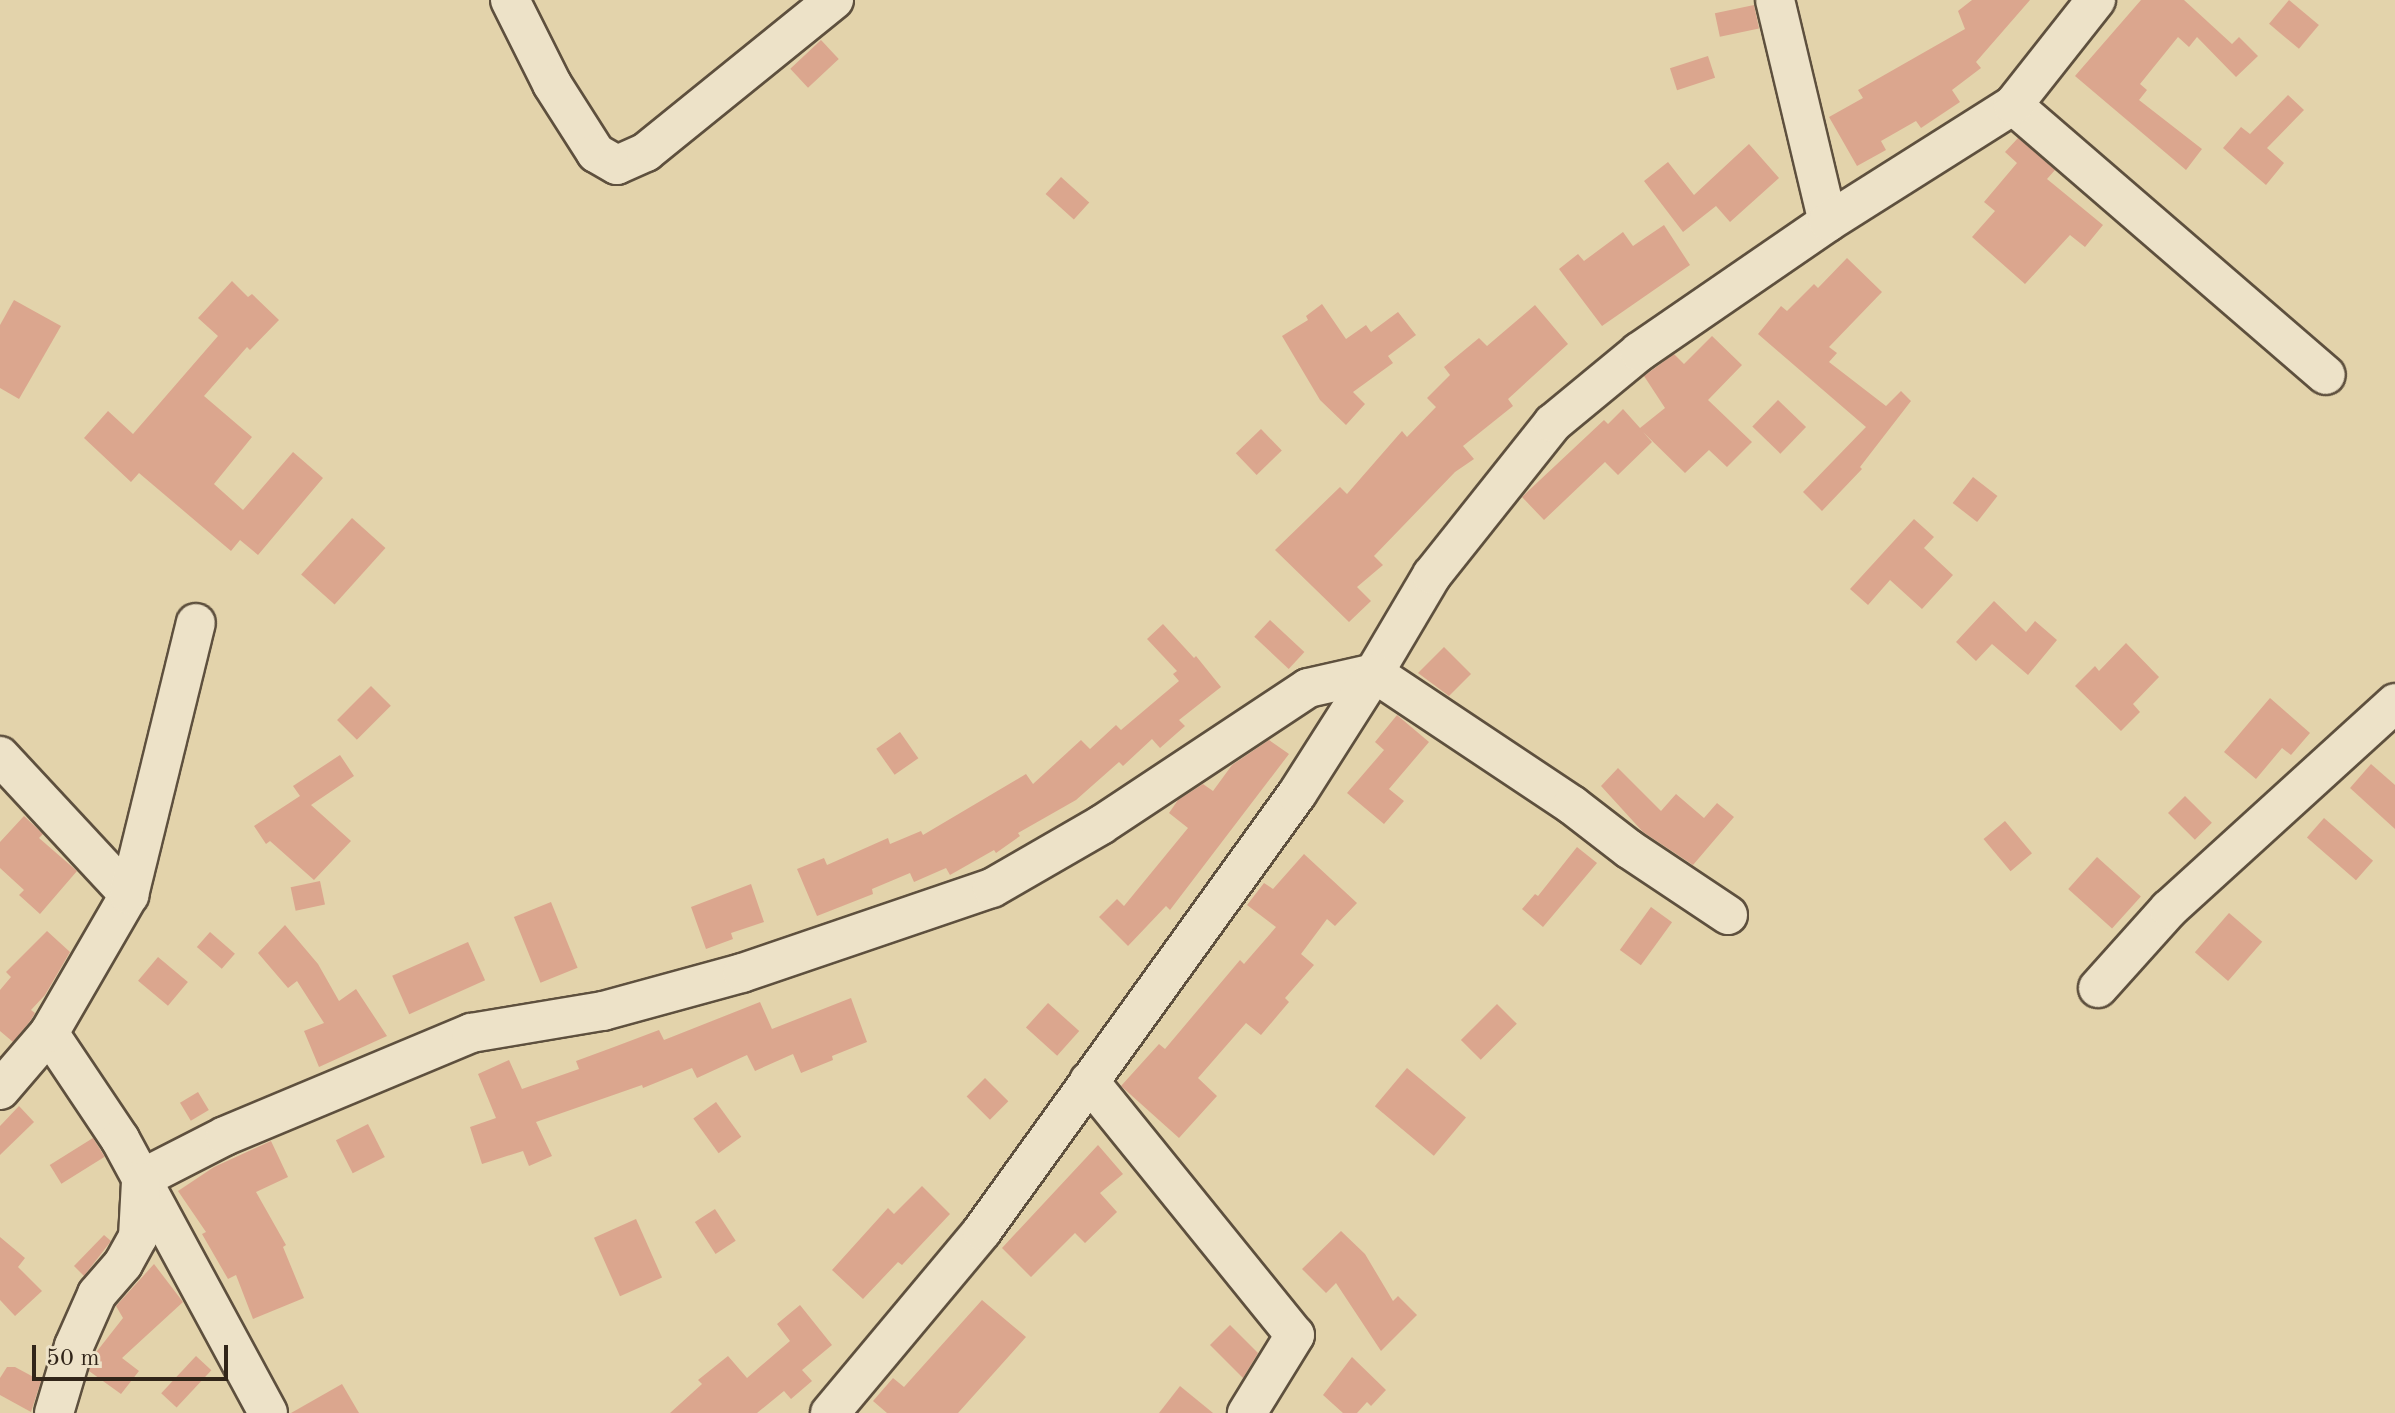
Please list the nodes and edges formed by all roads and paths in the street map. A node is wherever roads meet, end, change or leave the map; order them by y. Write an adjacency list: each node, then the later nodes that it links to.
1 (510, 0): 2 (street)
2 (834, 0)
3 (1775, 0): 6 (street)
4 (2096, 0): 5 (street)
5 (2013, 105): 6 (street); 7 (street)
6 (1828, 222): 9 (street)
7 (2326, 375)
8 (196, 623): 12 (street)
9 (1374, 673): 13 (street); 16 (street); 18 (street)
10 (2395, 703): 14 (street)
11 (0, 756): 12 (street)
12 (129, 895): 15 (street)
13 (1728, 915)
14 (2098, 988)
15 (49, 1033): 17 (street); 18 (street)
16 (1089, 1081): 21 (street); 22 (street)
17 (0, 1090)
18 (141, 1179): 19 (street); 20 (street)
19 (54, 1413)
20 (268, 1413)
21 (830, 1413)
22 (1247, 1413)

